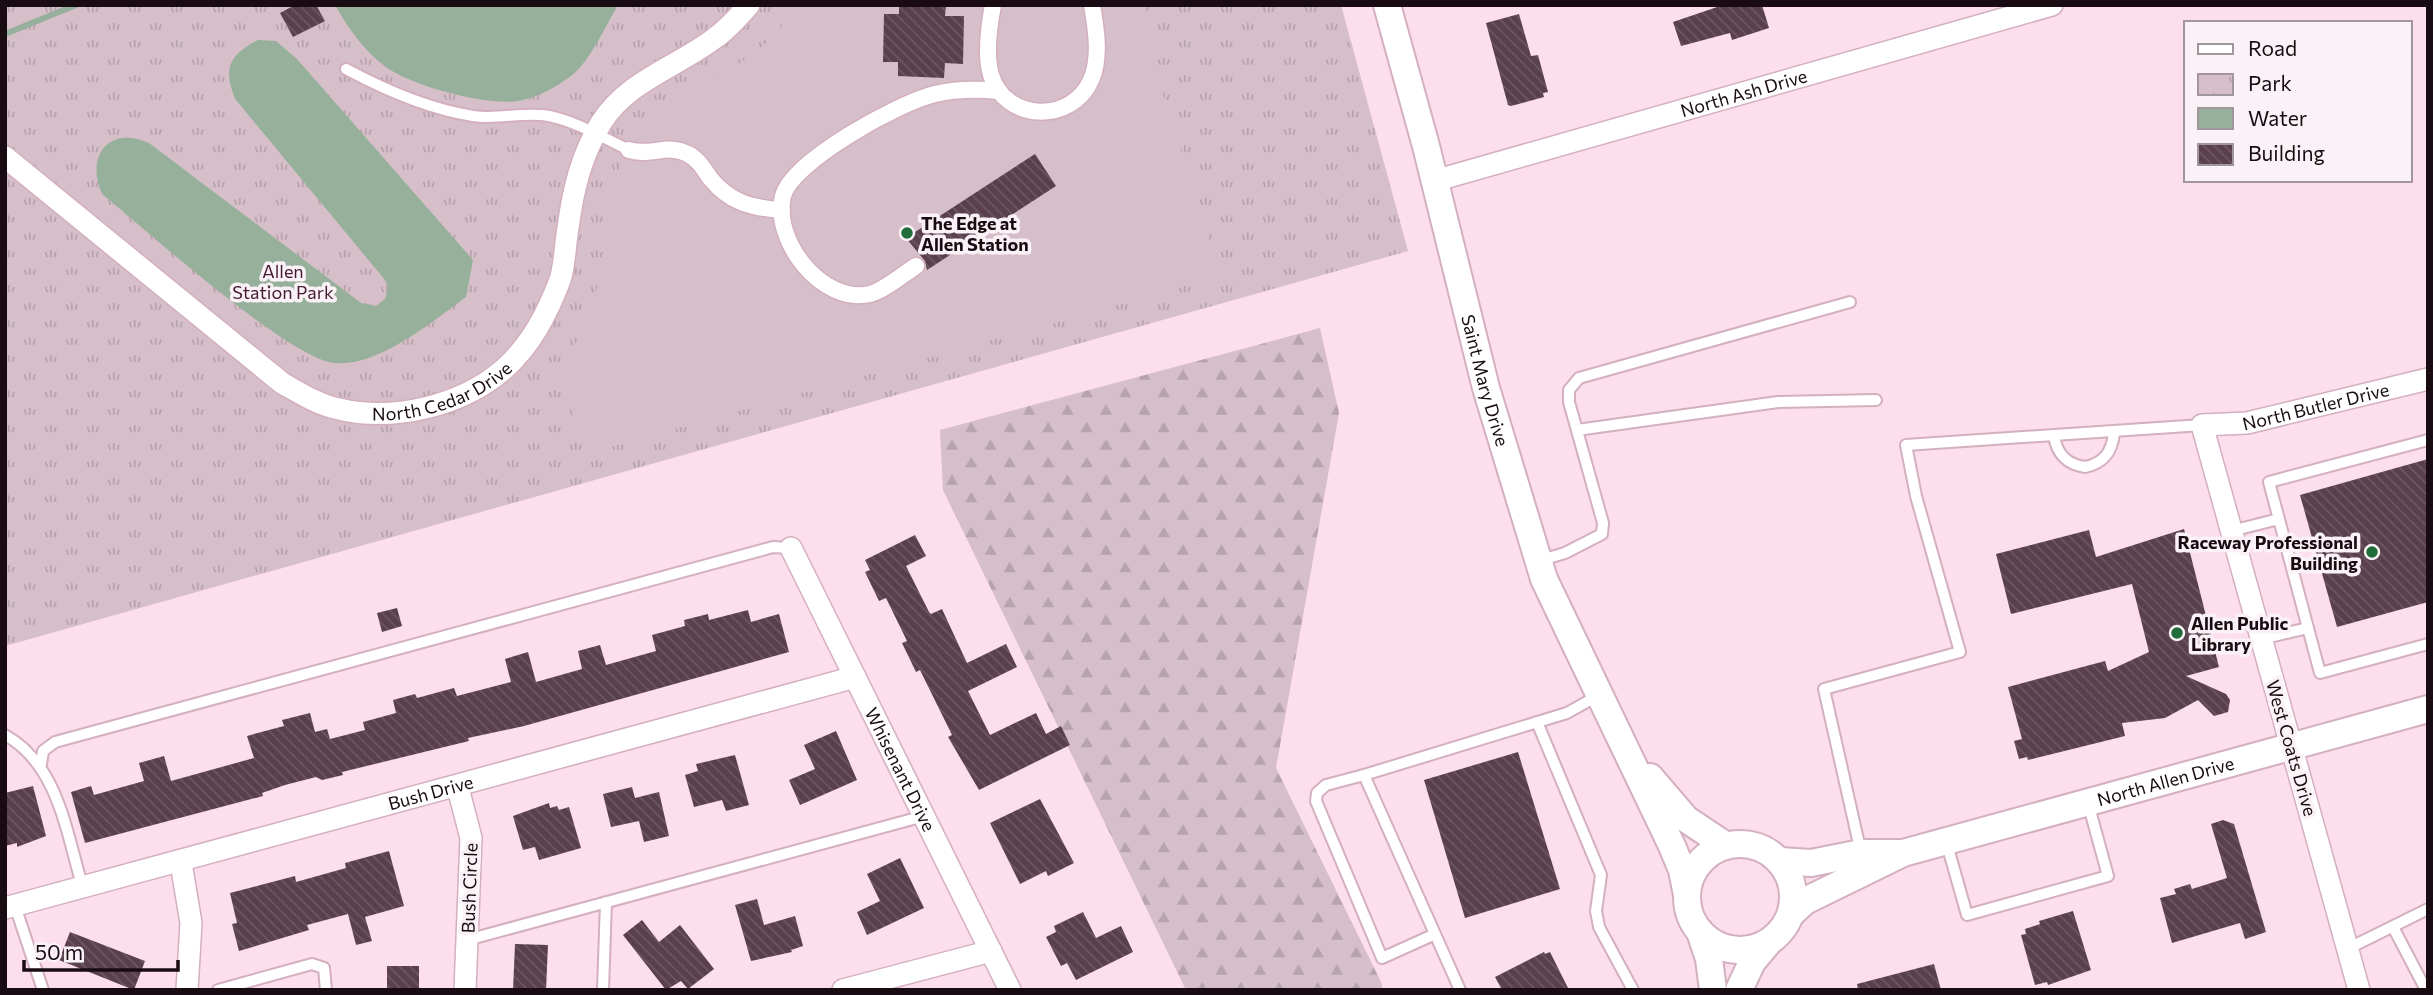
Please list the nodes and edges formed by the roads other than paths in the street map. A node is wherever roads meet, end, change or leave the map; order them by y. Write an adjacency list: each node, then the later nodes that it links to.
1 (749, 5): 8 (street, North Cedar Drive)
2 (993, 5): 7 (street)
3 (1092, 5): 7 (street)
4 (1387, 5): 11 (street, Saint Mary Drive)
5 (2052, 5): 11 (street, North Ash Drive)
6 (346, 69): 8 (lane)
7 (999, 91): 12 (street)
8 (596, 133): 9 (lane); 10 (street, North Cedar Drive)
9 (629, 150): 12 (street)
10 (5, 157)
11 (1434, 181): 25 (street, Saint Mary Drive)
12 (782, 210): 13 (street)
13 (916, 266)
14 (1850, 302): 18 (lane)
15 (2428, 379): 17 (street, North Butler Drive)
16 (1876, 400): 18 (lane)
17 (2202, 425): 19 (lane); 23 (street, West Coats Drive)
18 (1577, 430): 25 (lane)
19 (2114, 433): 20 (lane); 20 (lane)
20 (2054, 436): 43 (lane)
21 (2428, 440): 22 (lane)
22 (2279, 519): 23 (lane); 26 (lane)
23 (2231, 531): 27 (street, West Coats Drive)
24 (791, 548): 29 (street, Whisenant Drive); 36 (lane)
25 (1538, 561): 30 (street, Saint Mary Drive)
26 (2308, 628): 27 (lane); 28 (lane)
27 (2261, 639): 35 (street, West Coats Drive)
28 (2428, 644)
29 (855, 677): 38 (street, Bush Drive); 40 (street, Whisenant Drive)
30 (1599, 695): 32 (lane); 34 (street, Saint Mary Drive)
31 (2428, 709): 35 (street, North Allen Drive)
32 (1537, 722): 37 (lane); 70 (lane)
33 (5, 735): 36 (lane)
34 (1623, 742): 42 (street, Saint Mary Drive); 48 (street, Saint Mary Drive)
35 (2291, 745): 39 (street, North Allen Drive); 58 (street, West Coats Drive)
36 (41, 764): 47 (lane)
37 (1364, 775): 55 (lane); 55 (lane)
38 (458, 788): 46 (street, Bush Drive); 56 (street, Bush Circle)
39 (2088, 803): 41 (street, North Allen Drive); 41 (lane)
40 (924, 816): 49 (lane); 59 (street, Whisenant Drive)
41 (1946, 841): 44 (street, North Allen Drive)
42 (1725, 845): 45 (street); 48 (street)
43 (1861, 853): 44 (street, North Allen Drive); 45 (street, North Allen Drive)
44 (1903, 853): 52 (street, North Allen Drive)
45 (1780, 861): 52 (street)
46 (181, 863): 47 (street, Bush Drive); 62 (street)
47 (83, 888): 50 (street, Bush Drive)
48 (1687, 895): 54 (street)
49 (606, 902): 56 (lane); 66 (lane)
50 (10, 907): 61 (lane)
51 (2428, 909): 53 (lane)
52 (1792, 912): 57 (street)
53 (2393, 927): 58 (lane); 74 (lane)
54 (1700, 932): 57 (street); 71 (street)
55 (1433, 935): 69 (lane)
56 (467, 940): 65 (street, Bush Circle)
57 (1768, 943): 72 (street)
58 (2347, 949): 73 (street, West Coats Drive)
59 (991, 951): 60 (street); 68 (street, Whisenant Drive)
60 (871, 986): 67 (street)
61 (43, 990)
62 (187, 990)
63 (218, 990): 64 (lane)
64 (326, 990)
65 (466, 990)
66 (603, 990)
67 (843, 990)
68 (1010, 990)
69 (1460, 990)
70 (1633, 990)
71 (1713, 990)
72 (1739, 990)
73 (2359, 990)
74 (2426, 990)

